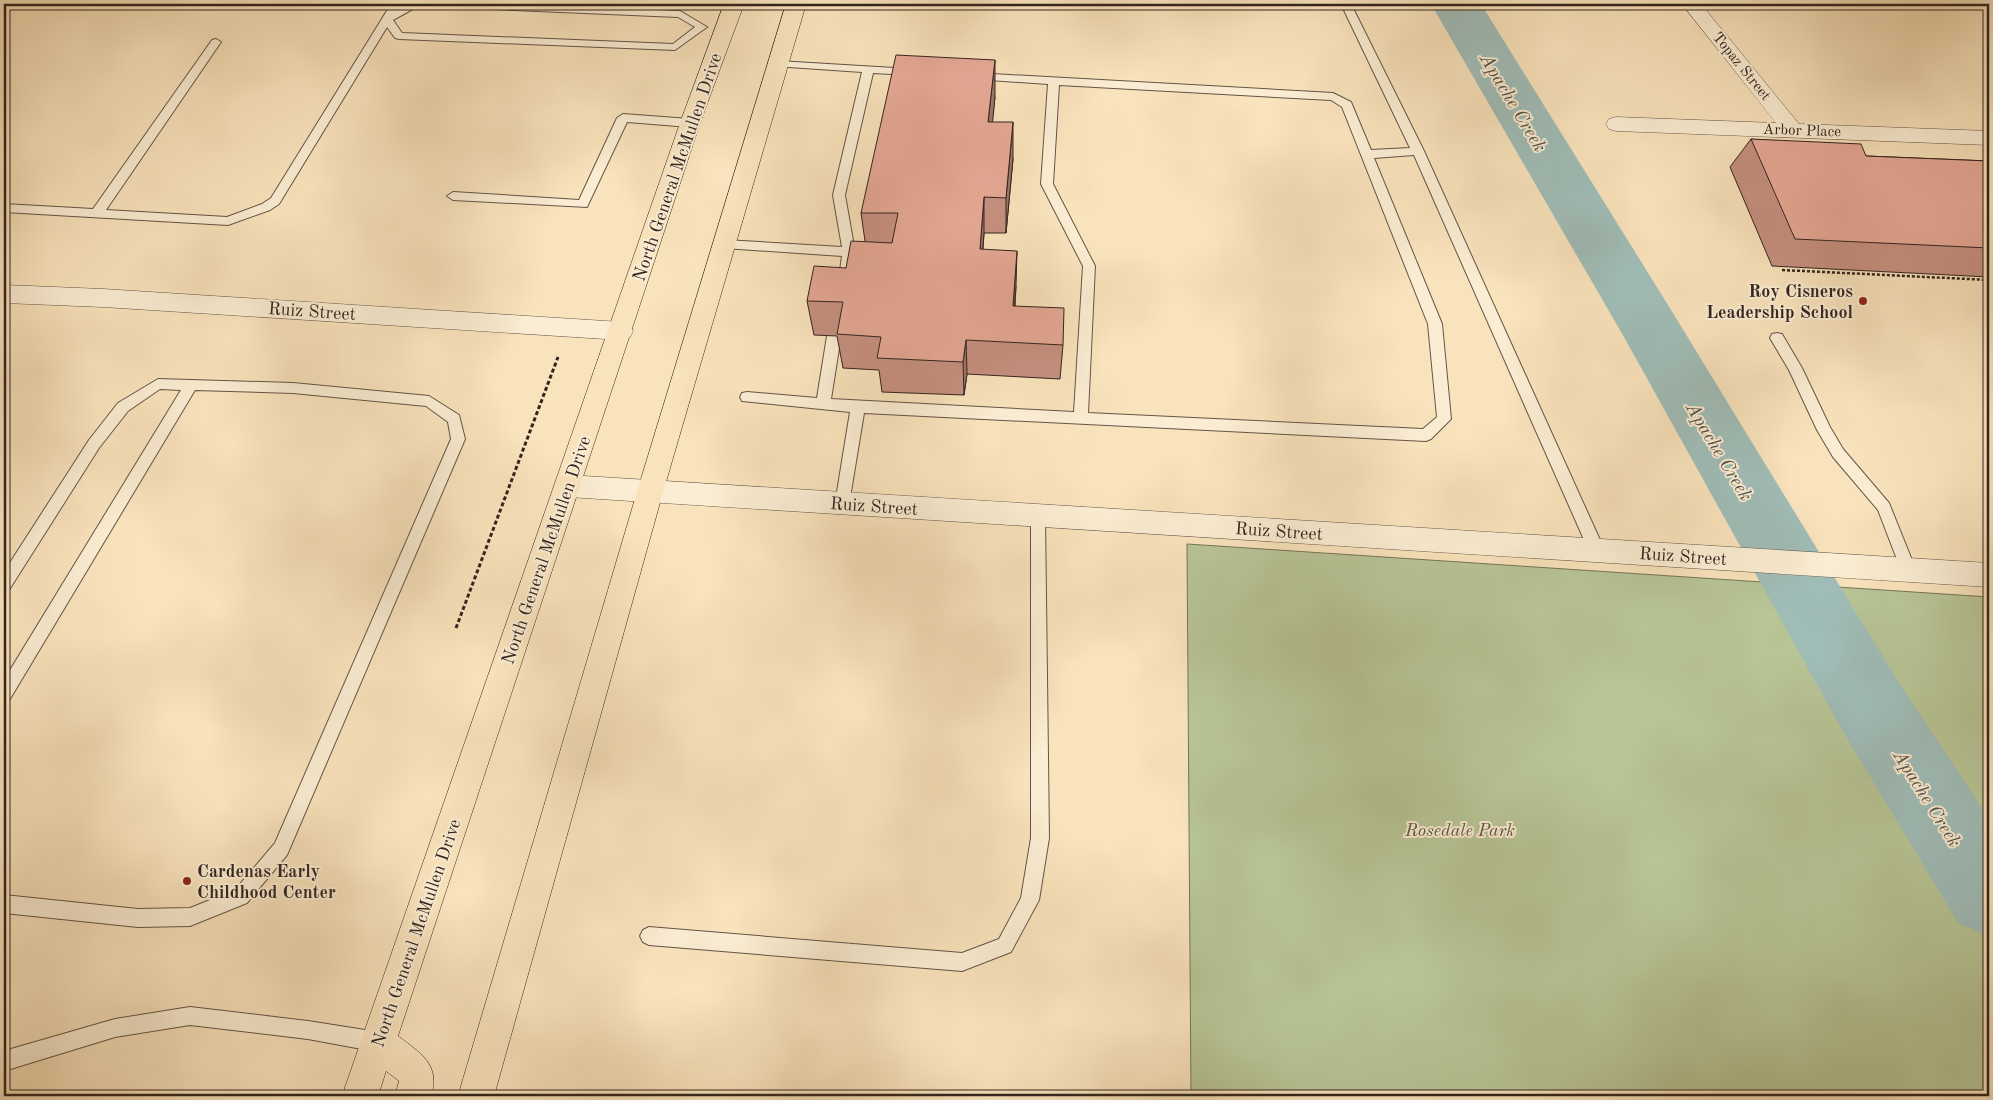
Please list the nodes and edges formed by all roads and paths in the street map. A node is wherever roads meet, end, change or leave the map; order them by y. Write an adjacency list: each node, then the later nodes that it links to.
1 (396, 4): 8 (lane)
2 (417, 4): 8 (lane)
3 (448, 4): 9 (lane)
4 (734, 4): 10 (main road, North General McMullen Drive)
5 (796, 4): 12 (main road)
6 (1346, 4): 21 (lane)
7 (1691, 4): 19 (street, Topaz Street)
8 (387, 19): 9 (lane); 25 (lane)
9 (702, 27): 10 (lane)
10 (726, 29): 17 (main road, North General McMullen Drive)
11 (216, 42): 25 (lane)
12 (778, 64): 13 (lane); 26 (main road)
13 (868, 69): 14 (lane); 27 (lane)
14 (927, 73)
15 (966, 75): 16 (lane)
16 (1054, 81): 22 (lane); 40 (lane)
17 (690, 123): 23 (lane); 32 (main road, North General McMullen Drive)
18 (1616, 124): 19 (street, Arbor Place)
19 (1792, 129): 20 (street, Arbor Place)
20 (1989, 138)
21 (1418, 151): 22 (lane); 45 (lane)
22 (1366, 154): 40 (lane)
23 (453, 196)
24 (4, 208): 25 (lane)
25 (97, 213)
26 (724, 244): 27 (lane); 42 (main road)
27 (849, 252): 30 (lane)
28 (1782, 270): 29 (path)
29 (1989, 280)
30 (843, 286)
31 (4, 294): 32 (street, Ruiz Street)
32 (621, 331): 41 (main road, North General McMullen Drive)
33 (834, 336): 38 (lane)
34 (1777, 338): 46 (lane)
35 (561, 351): 49 (path)
36 (191, 385): 48 (lane); 50 (lane); 51 (lane)
37 (747, 397): 38 (lane)
38 (822, 404): 39 (lane)
39 (858, 407): 40 (lane); 43 (lane)
40 (1081, 418)
41 (568, 486): 42 (street, Ruiz Street); 53 (main road, North General McMullen Drive)
42 (650, 492): 43 (street, Ruiz Street); 57 (main road)
43 (842, 504): 44 (street, Ruiz Street)
44 (1038, 516): 45 (street, Ruiz Street); 52 (lane)
45 (1597, 551): 46 (street, Ruiz Street)
46 (1908, 570): 47 (street, Ruiz Street)
47 (1989, 575)
48 (4, 585)
49 (456, 628)
50 (4, 694)
51 (4, 904)
52 (649, 936)
53 (378, 1042): 54 (lane); 55 (main road, North General McMullen Drive); 56 (main road)
54 (4, 1061)
55 (360, 1096)
56 (414, 1096)
57 (483, 1096)

